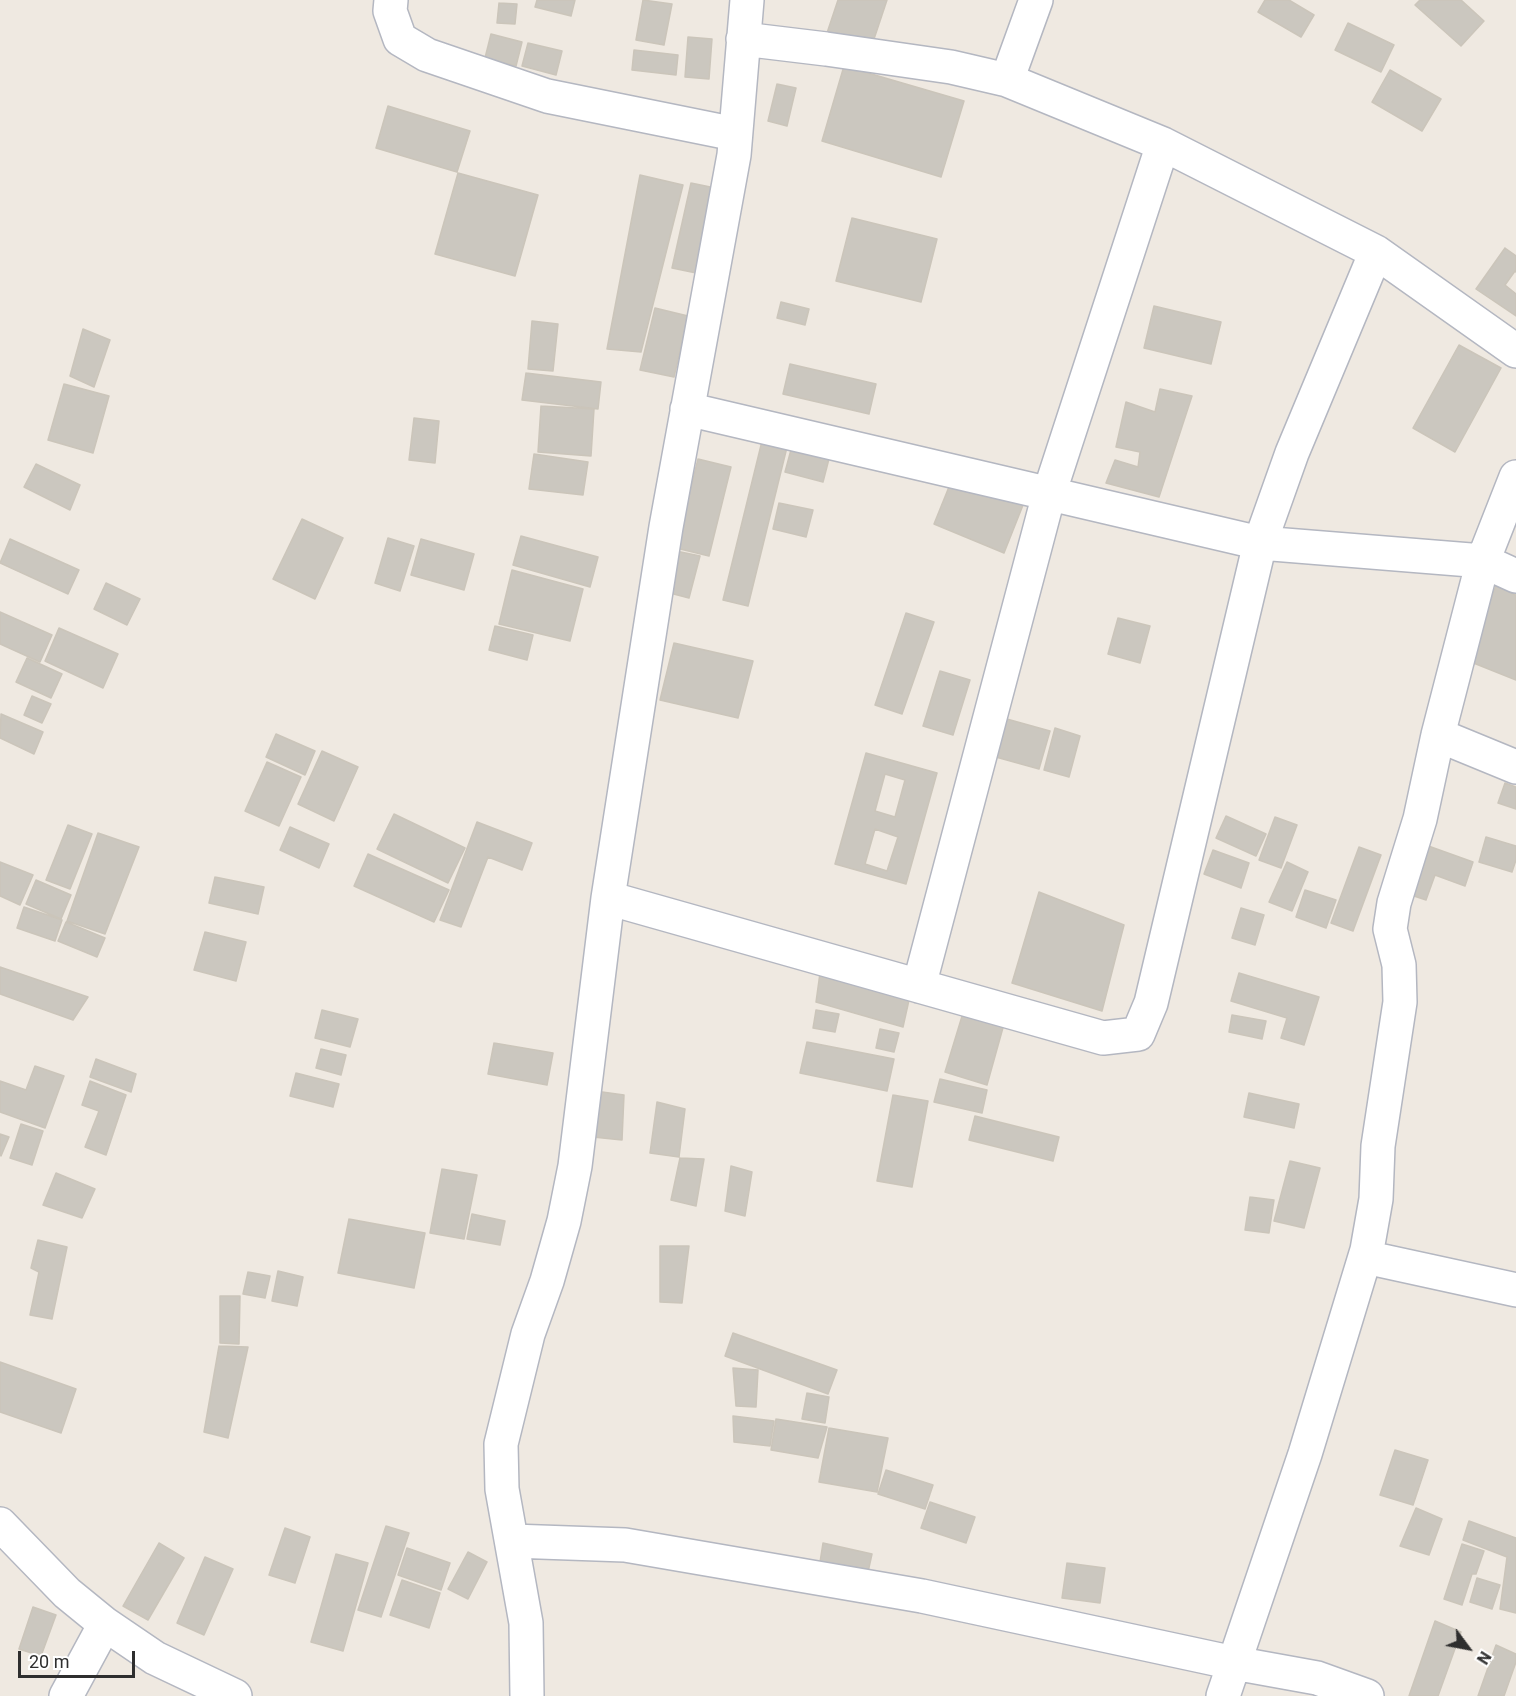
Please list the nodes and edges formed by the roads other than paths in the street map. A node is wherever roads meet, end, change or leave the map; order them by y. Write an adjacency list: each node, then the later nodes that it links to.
1 (392, 0): 6 (street)
2 (747, 0): 4 (street)
3 (1036, 0): 5 (street)
4 (743, 39): 5 (street); 6 (street)
5 (1007, 80): 7 (street)
6 (735, 134): 10 (street)
7 (1162, 144): 8 (street); 12 (street)
8 (1376, 252): 9 (street); 13 (street)
9 (1516, 351)
10 (687, 409): 12 (street); 18 (street)
11 (1516, 477): 14 (street)
12 (1049, 494): 13 (street); 19 (street)
13 (1260, 543): 14 (street); 19 (street)
14 (1483, 561): 15 (street); 16 (street)
15 (1516, 576)
16 (1438, 735): 17 (street); 20 (street)
17 (1516, 767)
18 (608, 898): 19 (street); 23 (street)
19 (919, 986)
20 (1365, 1257): 21 (street); 25 (street)
21 (1516, 1290)
22 (0, 1524): 24 (street)
23 (512, 1541): 25 (street); 28 (street)
24 (105, 1624): 26 (street); 27 (street)
25 (1234, 1663): 29 (street); 30 (street)
26 (66, 1696)
27 (235, 1696)
28 (527, 1696)
29 (1223, 1696)
30 (1367, 1696)

